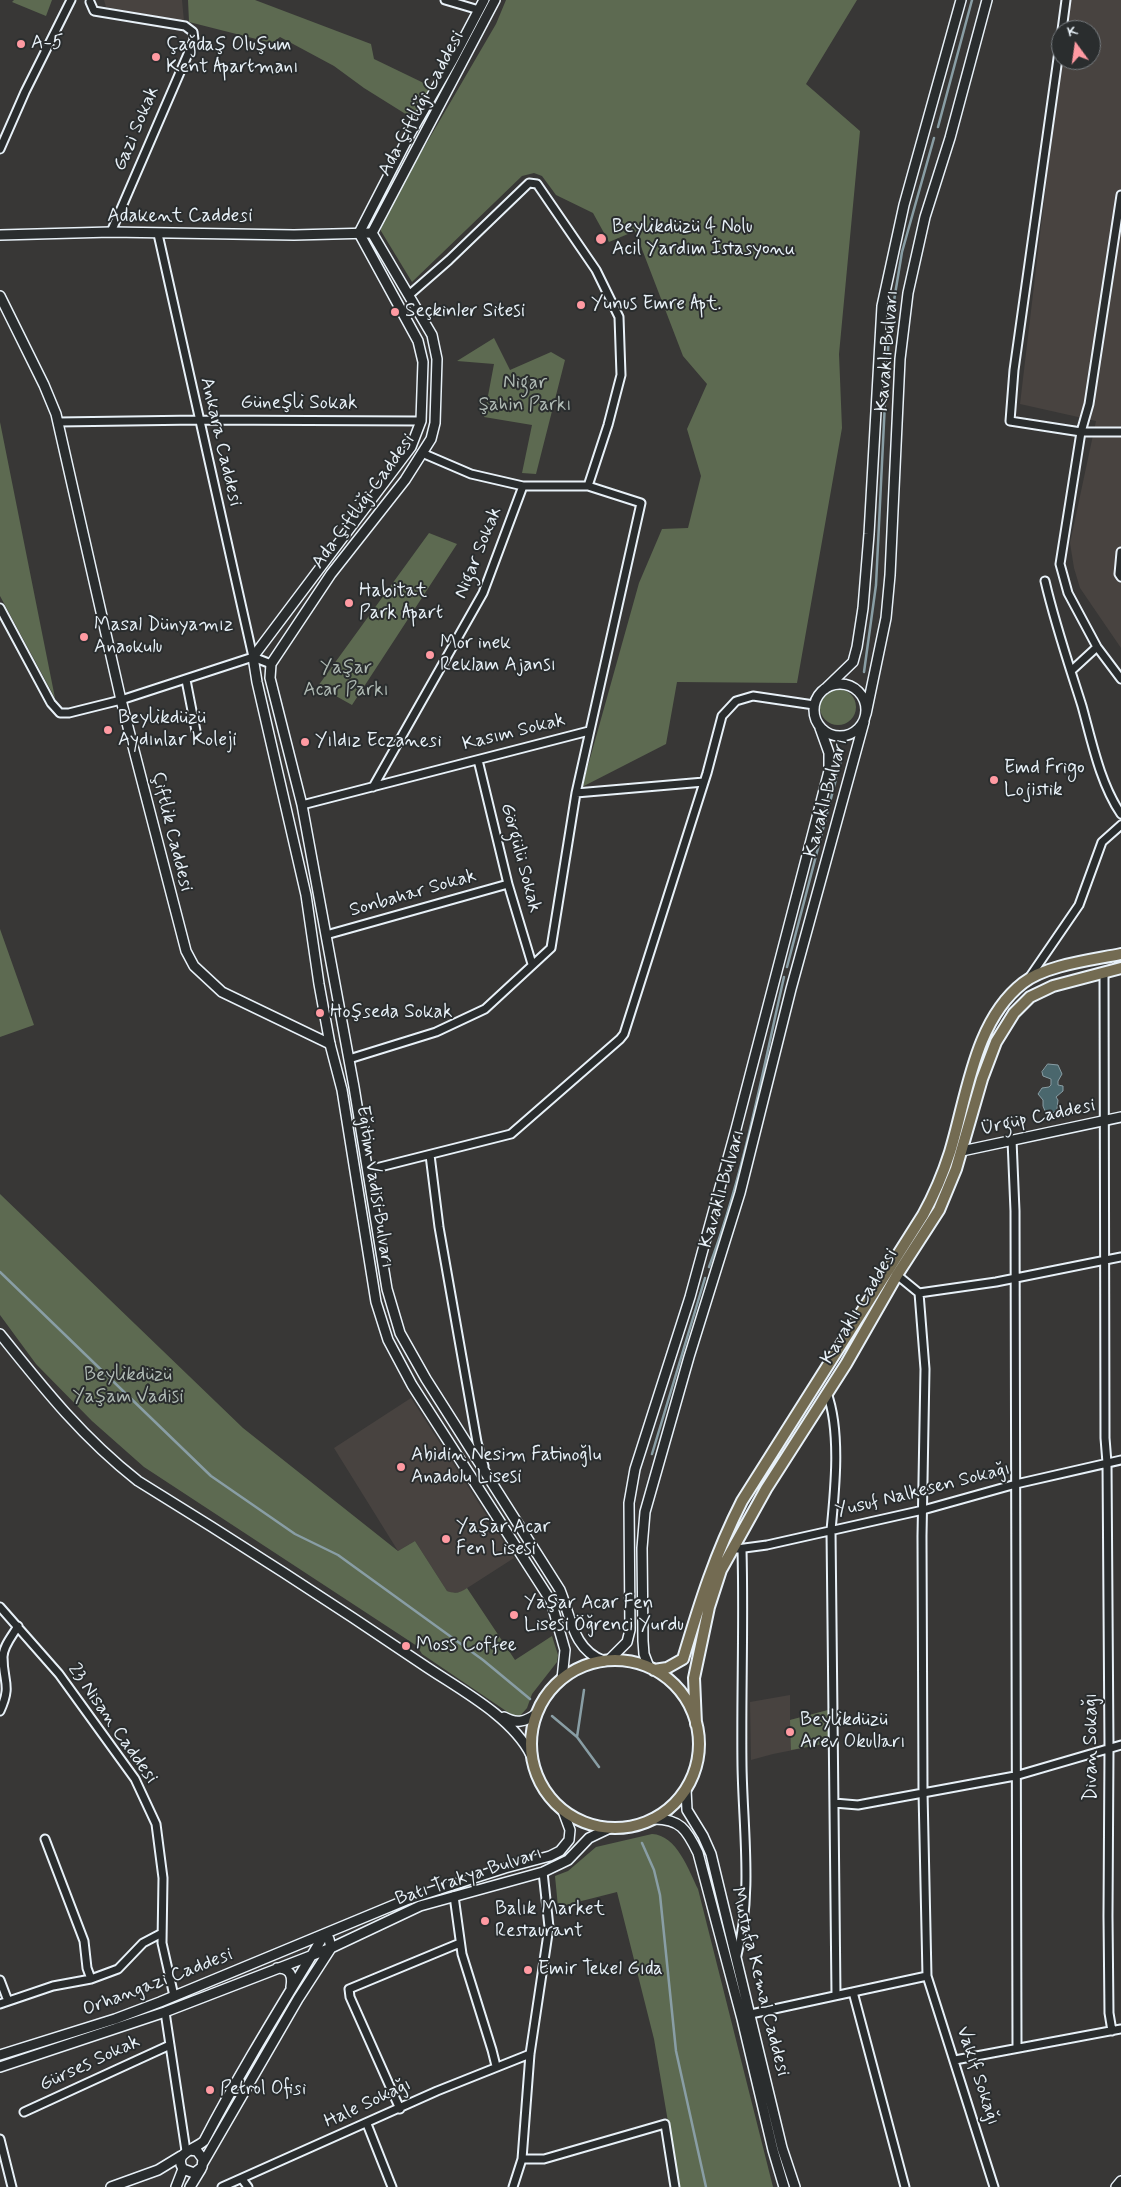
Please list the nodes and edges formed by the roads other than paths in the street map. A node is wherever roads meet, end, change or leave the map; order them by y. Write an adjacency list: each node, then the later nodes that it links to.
1 (71, 0): 12 (street)
2 (445, 0): 9 (street)
3 (484, 0): 9 (main road, Ada Çiftliği Caddesi)
4 (495, 0): 15 (main road, Ada Çiftliği Caddesi)
5 (961, 0): 40 (main road, Kavaklı Bulvarı)
6 (987, 0): 43 (main road, Kavaklı Bulvarı)
7 (1066, 0): 10 (street)
8 (90, 1): 14 (street, Gazi Sokak)
9 (479, 10): 16 (main road, Ada Çiftliği Caddesi)
10 (1063, 20)
11 (1056, 70): 24 (street)
12 (0, 149)
13 (1121, 195): 24 (street)
14 (111, 232): 17 (main road, Adakent Caddesi); 18 (main road, Adakent Caddesi)
15 (372, 232): 16 (main road, Adakent Caddesi); 19 (main road, Ada Çiftliği Caddesi)
16 (359, 233): 17 (main road, Adakent Caddesi); 22 (main road, Ada Çiftliği Caddesi)
17 (158, 234): 21 (street, Ankara Caddesi)
18 (0, 235)
19 (408, 295): 27 (main road, Ada Çiftliği Caddesi); 29 (street)
20 (0, 296): 23 (main road, Çiftlik Caddesi)
21 (198, 420): 22 (street, Güneşli Sokak); 23 (street, Güneşli Sokak); 35 (street, Ankara Caddesi)
22 (421, 421): 26 (main road, Ada Çiftliği Caddesi)
23 (58, 422): 41 (main road, Çiftlik Caddesi)
24 (1081, 432): 25 (street); 34 (street)
25 (1121, 432)
26 (411, 447): 27 (main road); 35 (main road, Ada Çiftliği Caddesi)
27 (422, 453): 28 (street); 36 (main road, Ada Çiftliği Caddesi)
28 (523, 486): 29 (street); 49 (street, Nigar Sokak)
29 (588, 486): 46 (street)
30 (1121, 552): 31 (street)
31 (1121, 578)
32 (1045, 581): 37 (street)
33 (0, 608): 41 (street)
34 (1097, 647): 37 (street); 38 (street)
35 (253, 658): 36 (street); 39 (street); 61 (main road, Eğitim Vadisi Bulvarı)
36 (271, 664): 51 (main road, Eğitim Vadisi Bulvarı)
37 (1071, 671): 52 (street)
38 (1121, 679)
39 (186, 680): 41 (street); 45 (street)
40 (825, 689): 42 (main road, Kavaklı Bulvarı); 43 (main road)
41 (121, 700): 61 (main road, Çiftlik Caddesi)
42 (814, 705): 44 (main road, Kavaklı Bulvarı); 48 (street)
43 (865, 718): 44 (main road, Kavaklı Bulvarı); 87 (main road, Kavaklı Bulvarı)
44 (820, 728): 86 (main road, Kavaklı Bulvarı)
45 (196, 731)
46 (589, 731): 47 (street, Kasım Sokak); 50 (street)
47 (478, 760): 49 (street, Kasım Sokak); 54 (street, Görgülü Sokak)
48 (704, 782): 50 (street); 68 (street)
49 (373, 787): 51 (street, Kasım Sokak)
50 (576, 793): 57 (street)
51 (302, 805): 55 (main road, Eğitim Vadisi Bulvarı)
52 (1121, 814)
53 (1121, 825): 60 (street)
54 (508, 884): 55 (street, Sonbahar Sokak); 57 (street, Görgülü Sokak)
55 (326, 935): 62 (main road, Eğitim Vadisi Bulvarı)
56 (1121, 954): 60 (main road, Kavaklı Caddesi)
57 (532, 964): 62 (street)
58 (1121, 968): 59 (main road, Kavaklı Caddesi)
59 (1104, 972): 65 (street, Divan Sokağı); 67 (main road, Kavaklı Caddesi)
60 (1023, 983): 87 (main road, Kavaklı Caddesi)
61 (330, 1044): 63 (main road, Eğitim Vadisi Bulvarı)
62 (349, 1059): 63 (main road); 69 (main road, Eğitim Vadisi Bulvarı)
63 (335, 1062): 88 (main road, Eğitim Vadisi Bulvarı)
64 (1121, 1117): 65 (main road, Ürgüp Caddesi)
65 (1104, 1121): 66 (main road, Ürgüp Caddesi); 71 (street, Divan Sokağı)
66 (1012, 1140): 67 (main road, Ürgüp Caddesi); 73 (street)
67 (962, 1151): 72 (main road, Kavaklı Caddesi)
68 (430, 1156): 69 (street); 79 (street)
69 (368, 1170): 79 (main road, Eğitim Vadisi Bulvarı)
70 (1121, 1257): 71 (street)
71 (1104, 1260): 73 (street); 78 (street, Divan Sokağı)
72 (897, 1275): 74 (street); 76 (main road, Kavaklı Caddesi)
73 (1015, 1278): 74 (street); 80 (street)
74 (919, 1293): 81 (street, Vakıf Sokağı)
75 (0, 1334): 89 (main road)
76 (827, 1393): 82 (street); 83 (main road, Kavaklı Caddesi)
77 (1121, 1460): 78 (street, Yusuf Nalkesen Sokağı)
78 (1107, 1463): 80 (street, Yusuf Nalkesen Sokağı); 94 (street, Divan Sokağı)
79 (484, 1469): 86 (main road, Eğitim Vadisi Bulvarı)
80 (1016, 1484): 81 (street, Yusuf Nalkesen Sokağı); 96 (street)
81 (923, 1510): 82 (street, Yusuf Nalkesen Sokağı); 98 (street, Vakıf Sokağı)
82 (831, 1530): 83 (street, Yusuf Nalkesen Sokağı); 99 (street)
83 (737, 1549): 92 (main road, Kavaklı Caddesi); 111 (street)
84 (0, 1607): 85 (street, 23 Nisan Caddesi)
85 (18, 1626): 90 (street); 106 (street, 23 Nisan Caddesi)
86 (607, 1660): 87 (main road); 88 (main road)
87 (651, 1668): 92 (main road)
88 (562, 1679): 91 (main road)
89 (484, 1706): 91 (main road); 95 (main road)
90 (0, 1711)
91 (536, 1714): 95 (main road)
92 (696, 1724): 97 (main road)
93 (1121, 1745): 94 (street)
94 (1109, 1748): 96 (street); 125 (street, Divan Sokağı)
95 (531, 1755): 100 (main road)
96 (1015, 1776): 98 (street); 127 (street)
97 (686, 1788): 101 (main road); 111 (main road, Mustafa Kemal Caddesi)
98 (923, 1792): 99 (street); 113 (street, Vakıf Sokağı)
99 (834, 1803): 119 (street)
100 (563, 1811): 102 (main road); 107 (main road, Batı Trakya Bulvarı)
101 (652, 1820): 102 (main road); 153 (main road, Mustafa Kemal Caddesi)
102 (610, 1828): 104 (main road, Batı Trakya Bulvarı)
103 (45, 1838): 114 (street)
104 (543, 1872): 105 (main road, Batı Trakya Bulvarı); 128 (street)
105 (454, 1896): 108 (street); 109 (main road, Batı Trakya Bulvarı)
106 (162, 1933): 114 (street); 118 (street, 23 Nisan Caddesi)
107 (324, 1934): 109 (main road); 110 (main road); 118 (main road, Orhangazi Caddesi)
108 (460, 1943): 131 (street); 133 (street)
109 (331, 1948): 110 (main road, Batı Trakya Bulvarı); 139 (main road)
110 (314, 1954): 112 (main road, Orhangazi Caddesi); 116 (main road)
111 (737, 1954): 123 (main road, Mustafa Kemal Caddesi)
112 (277, 1968): 116 (main road); 122 (main road, Orhangazi Caddesi)
113 (927, 1976): 117 (street); 130 (street, Vakıf Sokağı)
114 (92, 1978): 120 (street)
115 (0, 1980): 120 (street)
116 (290, 1990): 137 (main road)
117 (853, 1992): 119 (street); 155 (street)
118 (174, 1996): 129 (main road, Orhangazi Caddesi)
119 (836, 1996): 123 (street)
120 (8, 2001): 121 (street)
121 (0, 2004)
122 (165, 2012): 126 (street); 132 (main road, Orhangazi Caddesi)
123 (751, 2014): 154 (main road, Mustafa Kemal Caddesi)
124 (1121, 2029): 125 (street)
125 (1112, 2031): 127 (street)
126 (170, 2045): 134 (street, Gürses Sokak); 137 (street)
127 (1017, 2048): 130 (street)
128 (530, 2054): 131 (street, Hale Sokağı); 138 (street)
129 (0, 2055)
130 (955, 2060): 156 (street, Vakıf Sokağı)
131 (496, 2066): 133 (street, Hale Sokağı)
132 (0, 2067)
133 (400, 2109): 135 (street, Hale Sokağı)
134 (24, 2112)
135 (367, 2124): 142 (street, Hale Sokağı); 150 (street)
136 (0, 2139): 144 (street)
137 (186, 2153): 139 (main road); 140 (main road); 141 (main road)
138 (522, 2159): 151 (street); 152 (street)
139 (203, 2165): 140 (main road); 147 (main road)
140 (182, 2168): 141 (main road); 146 (main road)
141 (158, 2170): 145 (main road)
142 (242, 2179): 148 (street, Hale Sokağı); 149 (street)
143 (1121, 2181): 157 (main road)
144 (12, 2187)
145 (111, 2187)
146 (176, 2187)
147 (190, 2187)
148 (222, 2187)
149 (248, 2187)
150 (392, 2187)
151 (513, 2187)
152 (674, 2187)
153 (784, 2187)
154 (795, 2187)
155 (905, 2187)
156 (994, 2187)
157 (1116, 2187)

